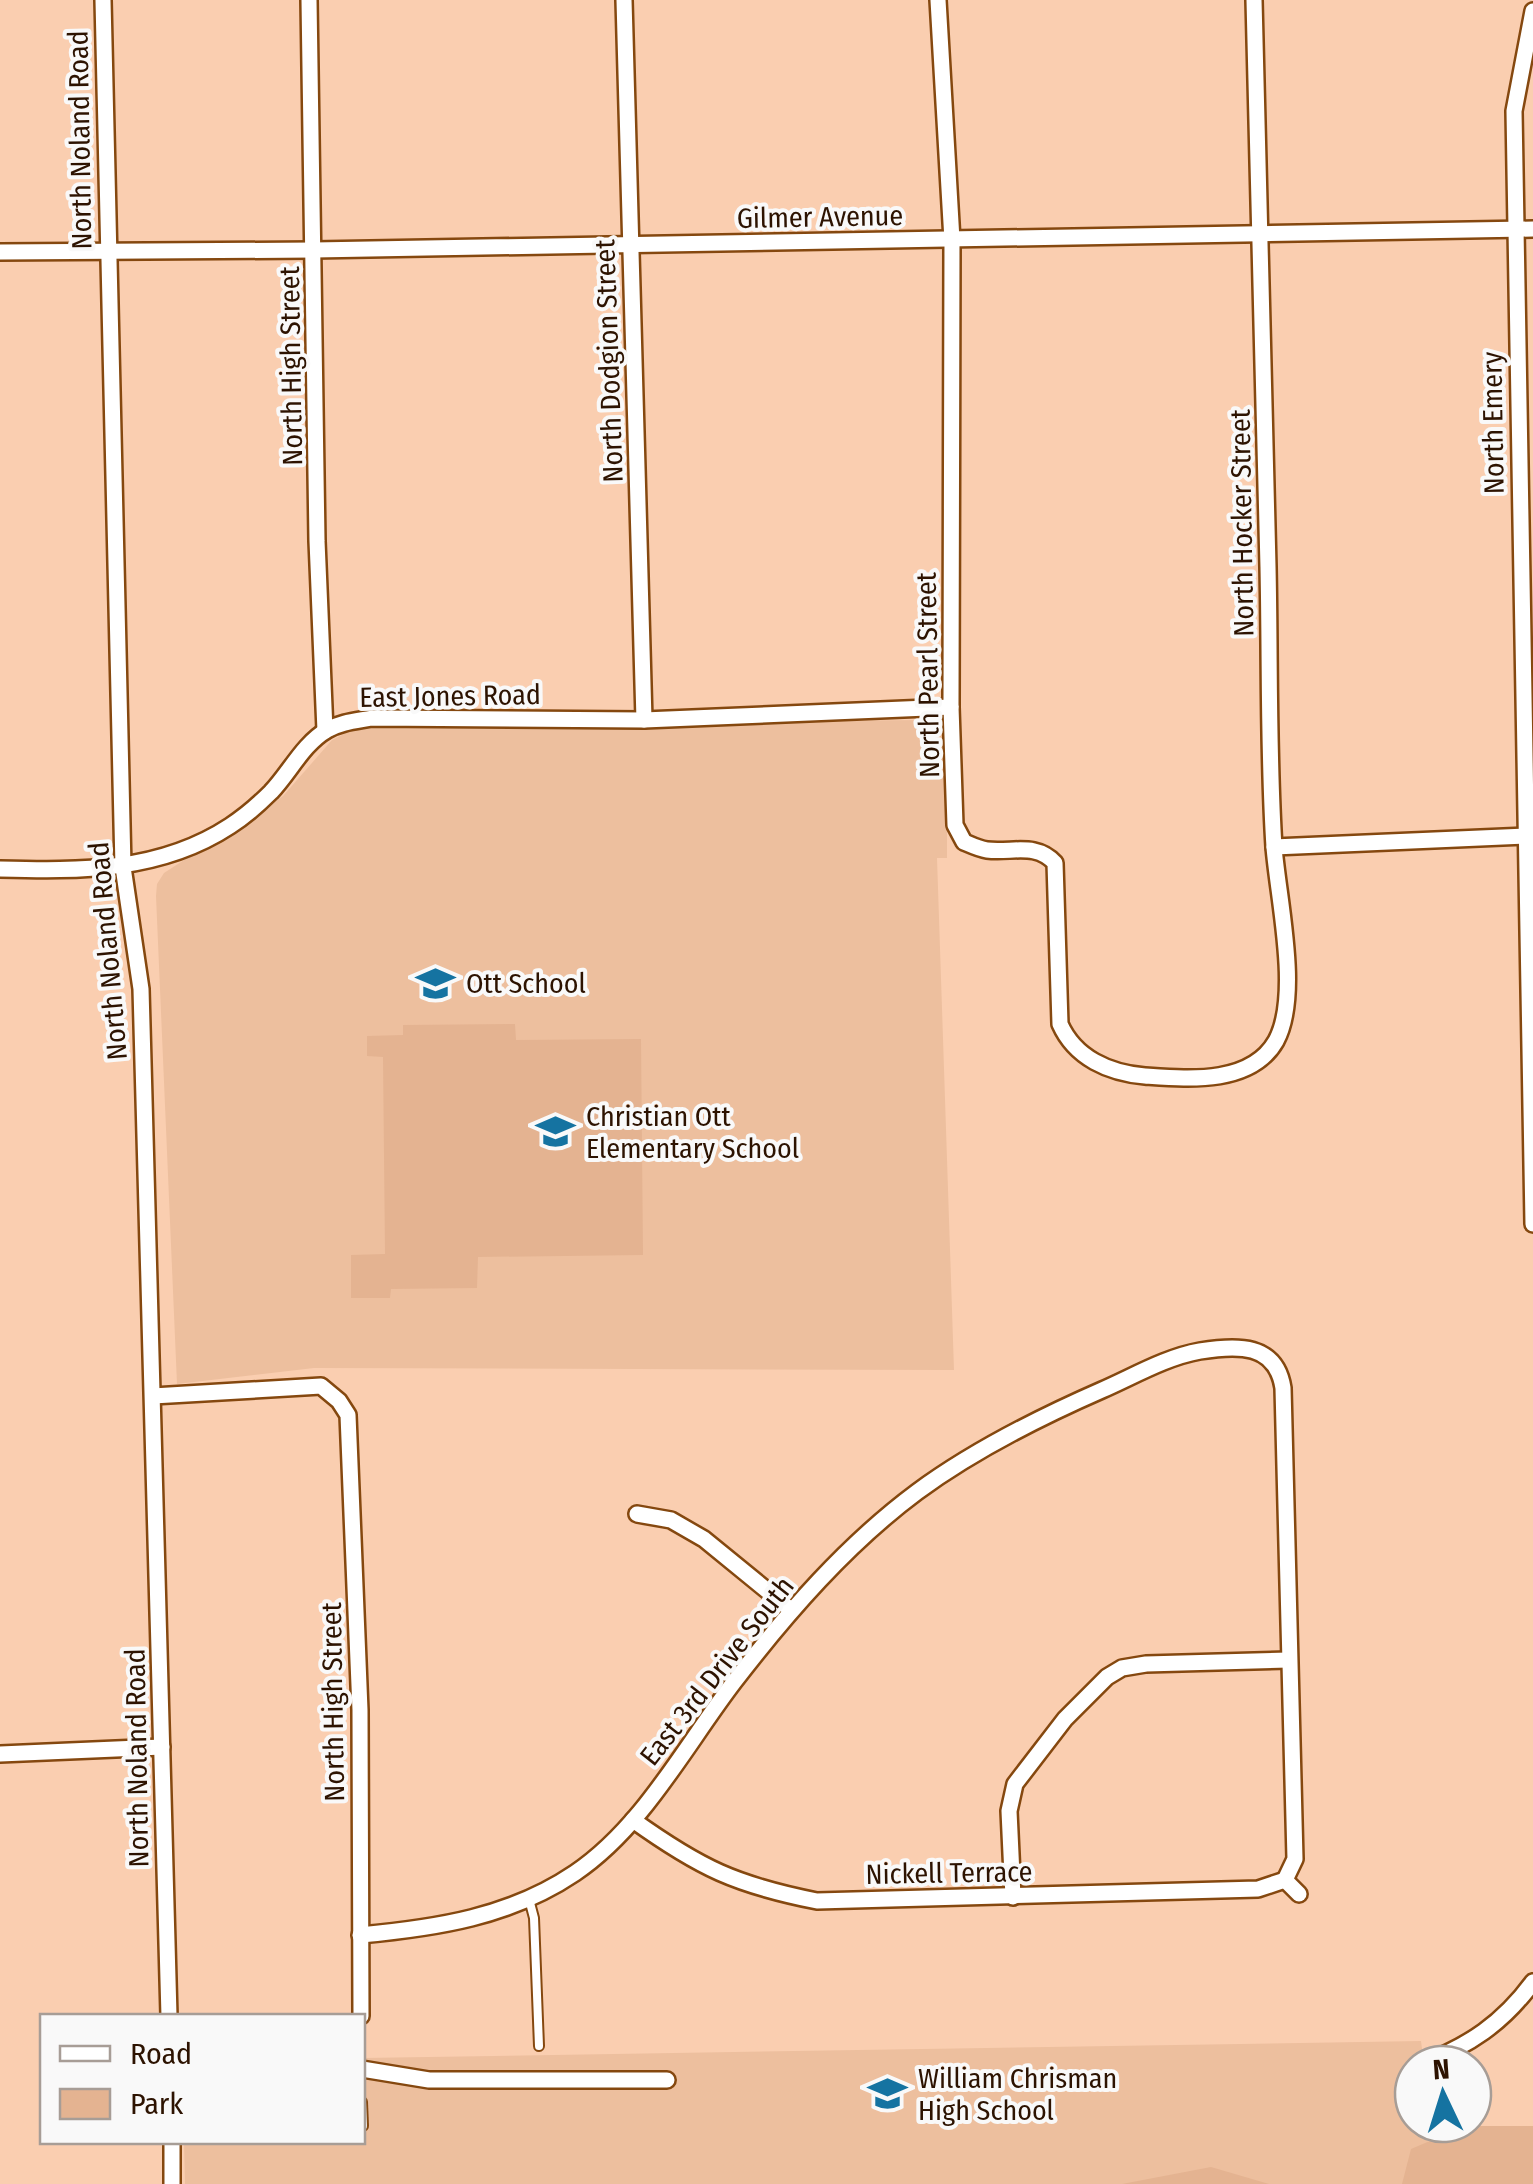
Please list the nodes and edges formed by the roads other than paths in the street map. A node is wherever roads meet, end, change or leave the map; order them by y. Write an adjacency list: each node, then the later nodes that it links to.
1 (103, 0): 14 (street, North Noland Road)
2 (308, 0): 12 (street, North High Street)
3 (624, 0): 11 (street, North Dodgion Street)
4 (938, 0): 10 (street, North Pearl Street)
5 (1254, 0): 9 (street, North Hocker Street)
6 (1533, 11): 7 (street, North Emery)
7 (1515, 229): 8 (street, Gilmer Avenue); 9 (street, Gilmer Avenue); 18 (street, North Emery)
8 (1533, 229)
9 (1261, 235): 10 (street, Gilmer Avenue); 19 (street, North Hocker Street)
10 (952, 240): 11 (street, Gilmer Avenue); 15 (street, North Pearl Street)
11 (630, 245): 12 (street, Gilmer Avenue); 16 (street, North Dodgion Street)
12 (314, 250): 14 (street, Gilmer Avenue); 17 (street, North High Street)
13 (0, 252): 14 (street, Gilmer Avenue)
14 (107, 252): 20 (street, North Noland Road)
15 (951, 707): 16 (street, East Jones Road); 22 (street, North Pearl Street)
16 (644, 720): 17 (street, East Jones Road)
17 (325, 730): 20 (street, East Jones Road)
18 (1526, 836): 19 (street); 23 (street, North Emery)
19 (1274, 847): 22 (street, North Hocker Street)
20 (123, 867): 21 (street, East Jones Road); 24 (street, North Noland Road)
21 (0, 870)
22 (1275, 1042)
23 (1533, 1224)
24 (152, 1396): 28 (street, North Noland Road); 35 (street, North High Street)
25 (638, 1514): 26 (street)
26 (792, 1610): 27 (street, East 3rd Drive South); 30 (street, East 3rd Drive South)
27 (1288, 1660): 31 (street); 33 (street)
28 (162, 1748): 29 (street); 37 (street, North Noland Road)
29 (0, 1754)
30 (633, 1820): 33 (street, Nickell Terrace); 34 (street, East 3rd Drive South)
31 (1284, 1880): 32 (street); 33 (street, Nickell Terrace)
32 (1299, 1894)
33 (1013, 1897)
34 (528, 1899): 35 (street, East 3rd Drive South); 40 (lane)
35 (360, 1935): 38 (street, North High Street)
36 (1533, 1982): 39 (street)
37 (169, 2014)
38 (361, 2014)
39 (1467, 2044)
40 (538, 2046)
41 (365, 2069): 42 (street)
42 (667, 2080)
43 (172, 2144): 44 (street)
44 (172, 2184)

